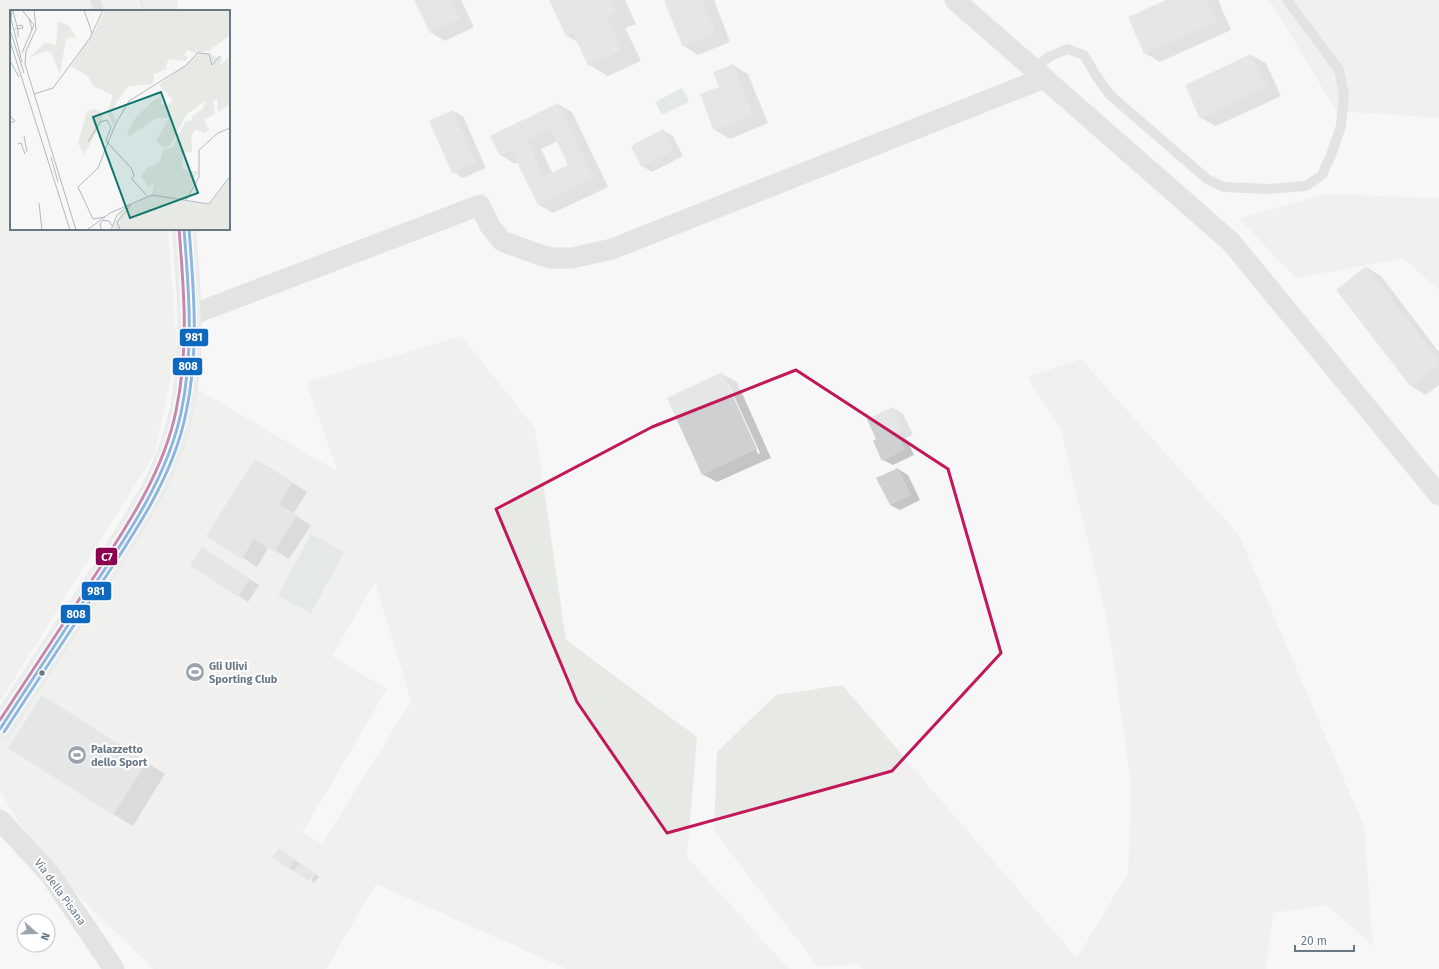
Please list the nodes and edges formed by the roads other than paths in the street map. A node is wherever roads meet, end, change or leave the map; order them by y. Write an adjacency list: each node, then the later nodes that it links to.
1 (96, 0): 6 (lane)
2 (151, 0): 7 (main road)
3 (165, 0): 8 (main road)
4 (955, 0): 9 (street)
5 (1287, 0): 9 (lane)
6 (99, 10)
7 (154, 10)
8 (166, 10)
9 (1039, 74): 11 (street); 12 (street)
10 (184, 230): 11 (main road)
11 (191, 315): 13 (main road)
12 (1439, 495)
13 (0, 729)
14 (0, 820): 15 (street, Via della Pisana)
15 (114, 969)

